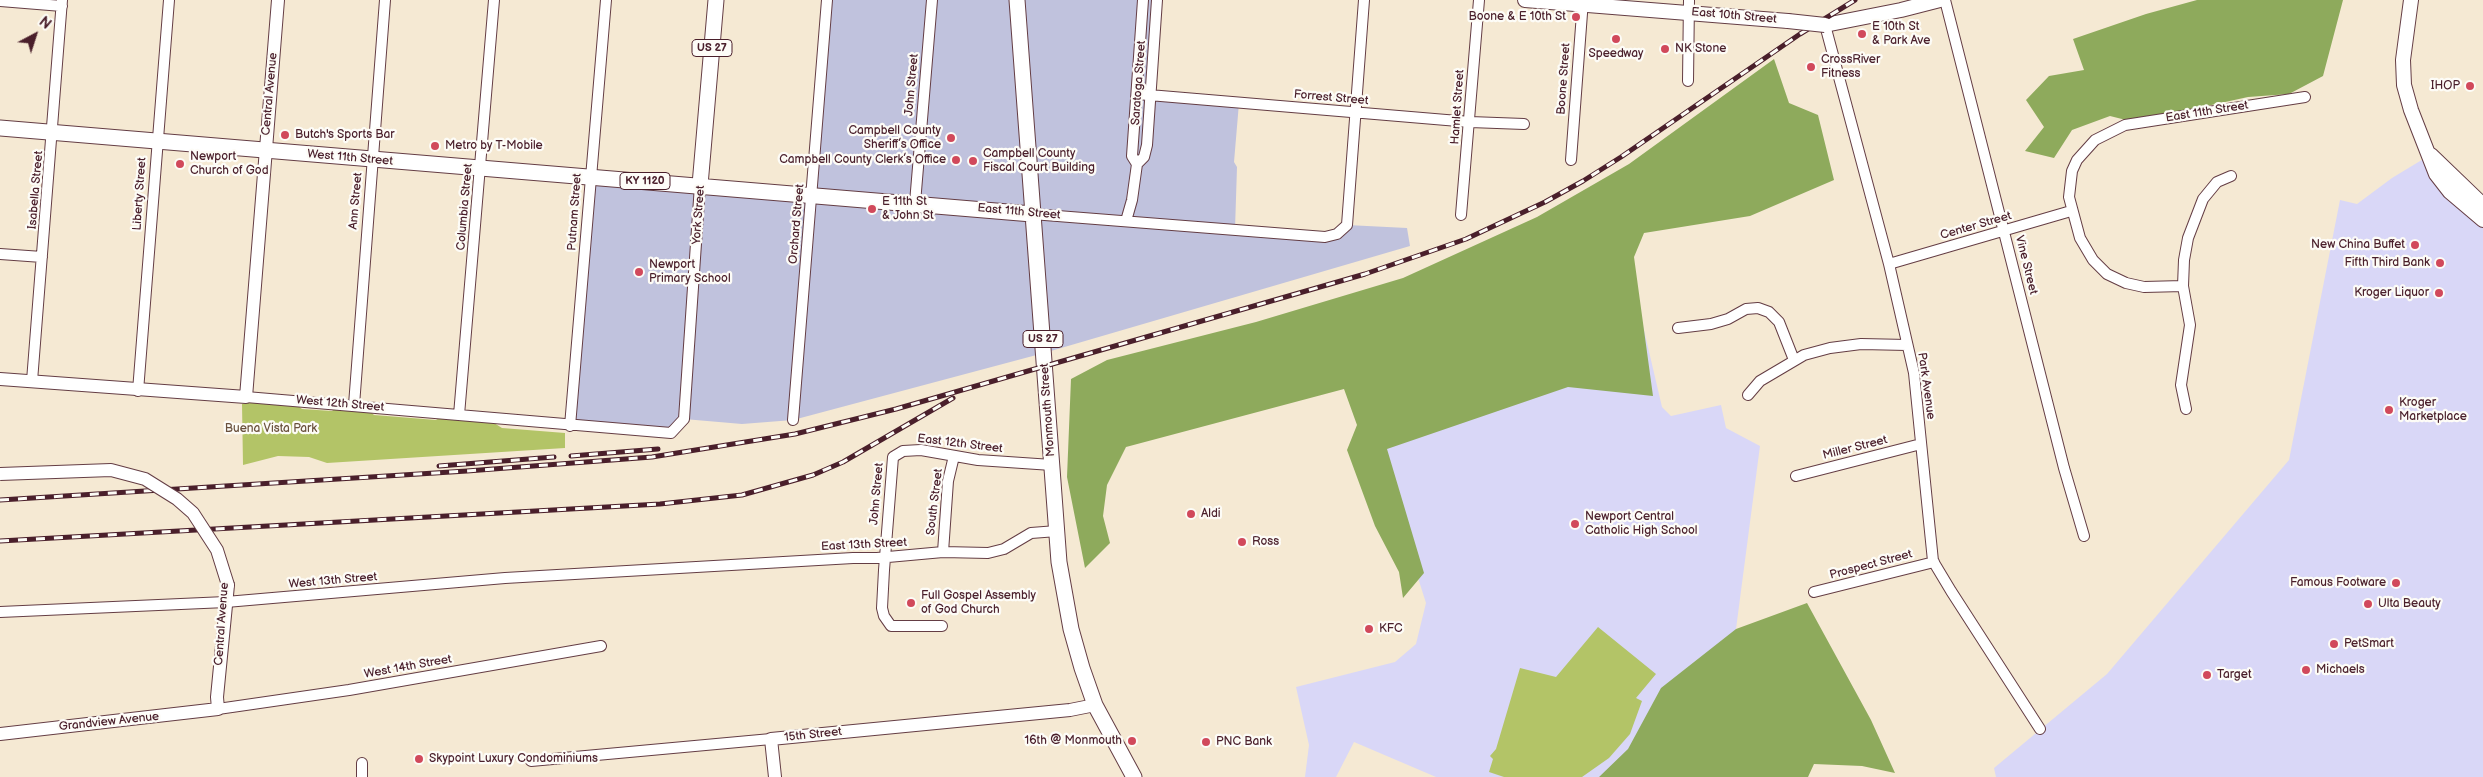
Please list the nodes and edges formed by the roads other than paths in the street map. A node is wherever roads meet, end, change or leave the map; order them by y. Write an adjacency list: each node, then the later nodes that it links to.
1 (169, 0): 32 (street, Liberty Street)
2 (278, 0): 33 (street, Central Avenue)
3 (385, 0): 35 (street, Ann Street)
4 (494, 0): 38 (street, Columbia Street)
5 (606, 0): 40 (street, Putnam Street)
6 (716, 0): 41 (main road, York Street / US 27)
7 (827, 0): 42 (street, Orchard Street)
8 (932, 0): 43 (street, John Street)
9 (1017, 0): 46 (main road, Monmouth Street / US 27)
10 (1143, 0): 24 (street, Saratoga Street)
11 (1157, 0): 25 (street, Saratoga Street)
12 (1364, 0): 27 (street)
13 (1479, 0): 28 (street, Hamlet Street)
14 (1525, 0): 19 (main road, East 10th Street)
15 (1940, 0): 22 (main road, East 10th Street)
16 (1945, 0): 50 (street, Vine Street)
17 (2411, 0): 34 (main road)
18 (0, 1): 20 (street)
19 (1583, 2): 21 (main road, East 10th Street); 36 (street, Boone Street)
20 (62, 3): 31 (street, Isabella Street)
21 (1689, 6): 22 (main road, East 10th Street, bridge); 23 (street)
22 (1825, 25): 53 (street, Park Avenue)
23 (1688, 81)
24 (1137, 94): 25 (street, Forrest Street); 37 (street, Saratoga Street)
25 (1151, 96): 27 (street, Forrest Street); 37 (street, Saratoga Street)
26 (2305, 97): 45 (street, East 11th Street)
27 (1356, 112): 28 (street, Forrest Street); 49 (street, East 11th Street)
28 (1470, 122): 29 (street, Forrest Street); 47 (street, Hamlet Street)
29 (1524, 124)
30 (0, 128): 31 (main road, West 11th Street / KY 1120)
31 (53, 132): 32 (main road, West 11th Street / KY 1120); 52 (street, Isabella Street)
32 (157, 141): 33 (main road, West 11th Street / KY 1120); 60 (street, Liberty Street)
33 (265, 151): 35 (main road, West 11th Street / KY 1120); 62 (street, Central Avenue)
34 (2430, 155): 44 (main road); 48 (main road)
35 (372, 160): 38 (main road, West 11th Street / KY 1120); 63 (street, Ann Street)
36 (1571, 160)
37 (1137, 164): 49 (street, Saratoga Street)
38 (481, 168): 40 (main road, West 11th Street / KY 1120); 65 (street, Columbia Street)
39 (2231, 176): 54 (street)
40 (591, 177): 41 (main road, West 11th Street / KY 1120); 67 (street, Putnam Street)
41 (700, 185): 42 (main road, East 11th Street); 68 (street, York Street)
42 (812, 194): 43 (main road, East 11th Street); 66 (street, Orchard Street)
43 (915, 203): 46 (main road, East 11th Street)
44 (2483, 205)
45 (2071, 211): 50 (street, Center Street); 54 (street)
46 (1032, 214): 49 (street, East 11th Street); 72 (main road, Monmouth Street / US 27)
47 (1461, 216)
48 (2483, 220)
49 (1126, 221)
50 (2004, 230): 53 (street, Center Street); 76 (street, Vine Street)
51 (0, 254): 52 (street)
52 (42, 258): 59 (street, Isabella Street)
53 (1889, 264): 56 (street, Park Avenue)
54 (2183, 286): 64 (street)
55 (1678, 328): 57 (street)
56 (1907, 345): 57 (street); 69 (street, Park Avenue)
57 (1794, 360): 61 (street)
58 (0, 379): 59 (street, West 12th Street)
59 (32, 381): 60 (street, West 12th Street)
60 (138, 391): 62 (street, West 12th Street)
61 (1748, 395)
62 (246, 398): 63 (street, West 12th Street)
63 (354, 405): 65 (street, West 12th Street)
64 (2186, 409)
65 (459, 415): 67 (street, West 12th Street)
66 (793, 420)
67 (570, 426): 68 (street, West 12th Street)
68 (678, 428)
69 (1921, 444): 74 (street, Miller Street); 79 (street, Park Avenue)
70 (897, 453): 71 (street, East 12th Street); 78 (street, John Street)
71 (954, 456): 72 (street, East 12th Street); 77 (street, South Street)
72 (1052, 465): 75 (main road, Monmouth Street / US 27)
73 (0, 474): 82 (street, Central Avenue, bridge)
74 (1796, 476)
75 (1057, 532): 77 (street, East 13th Street); 86 (main road, Monmouth Street / US 27)
76 (2084, 536)
77 (943, 552): 78 (street, East 13th Street)
78 (885, 557): 80 (street, East 13th Street); 84 (street, John Street)
79 (1934, 562): 81 (street, Prospect Street); 88 (street, Park Avenue)
80 (667, 568): 82 (street, West 13th Street)
81 (1814, 592)
82 (226, 602): 83 (street, West 13th Street); 87 (street, Central Avenue)
83 (0, 612)
84 (942, 626)
85 (601, 646): 87 (street, West 14th Street)
86 (1095, 705): 90 (street, 15th Street); 95 (main road, Monmouth Street / US 27)
87 (218, 709): 89 (street, Grandview Avenue)
88 (2040, 729)
89 (0, 734)
90 (772, 739): 91 (street, 15th Street); 94 (street)
91 (531, 761)
92 (362, 763): 93 (street)
93 (362, 777)
94 (775, 777)
95 (1134, 777)

